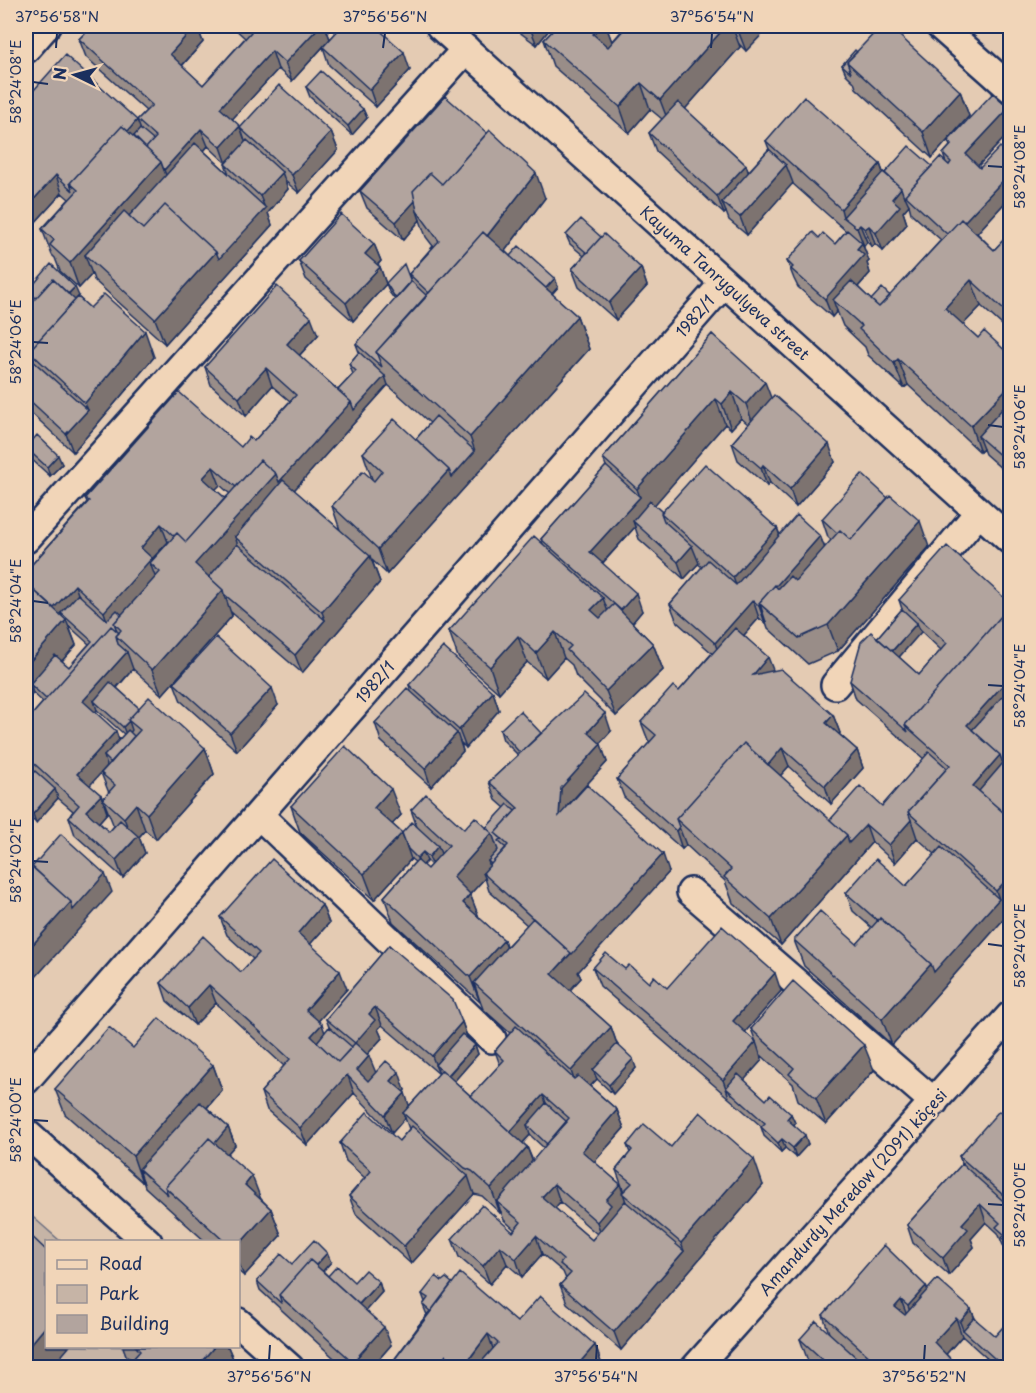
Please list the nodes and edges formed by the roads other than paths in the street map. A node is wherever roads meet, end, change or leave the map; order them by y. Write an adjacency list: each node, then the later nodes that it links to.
1 (46, 26): 4 (street)
2 (440, 26): 5 (street, Kayuma Tanrygulyeva street)
3 (940, 26): 6 (street)
4 (26, 49)
5 (466, 49): 7 (street, Kayuma Tanrygulyeva street); 9 (street)
6 (1011, 88)
7 (724, 283): 8 (street, Kayuma Tanrygulyeva street); 12 (street, 1982/1)
8 (979, 512): 10 (street, Kayuma Tanrygulyeva street); 11 (street)
9 (26, 539)
10 (1011, 540)
11 (835, 685)
12 (259, 815): 15 (street); 16 (street, 1982/1)
13 (691, 892): 17 (street)
14 (1011, 1016): 17 (street, Amandurdy Meredow (2091) köçesi)
15 (492, 1039)
16 (26, 1080)
17 (934, 1102): 22 (street, Amandurdy Meredow (2091) köçesi)
18 (26, 1133): 19 (street)
19 (146, 1240)
20 (240, 1324): 21 (street)
21 (290, 1368)
22 (695, 1368)

